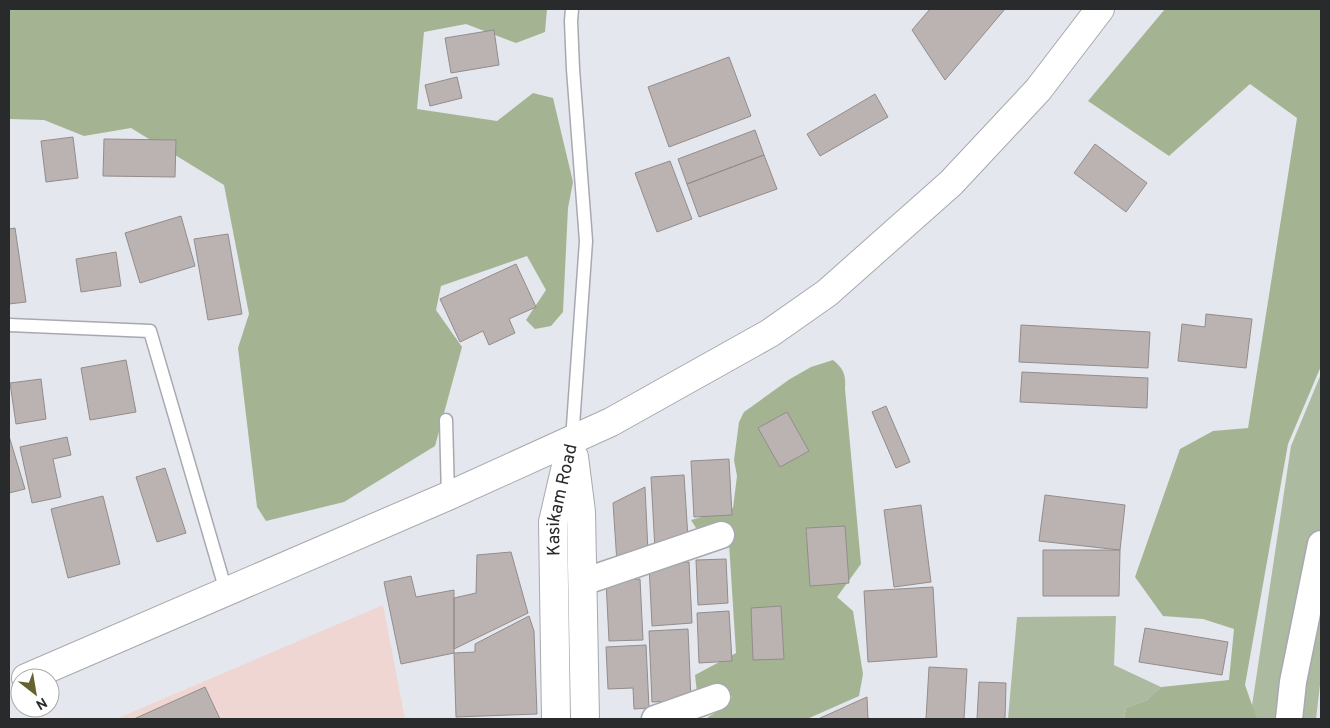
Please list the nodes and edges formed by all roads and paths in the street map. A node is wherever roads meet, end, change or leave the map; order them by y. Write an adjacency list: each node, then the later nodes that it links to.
1 (572, 9): 5 (lane)
2 (1100, 9): 5 (main road)
3 (9, 325): 10 (lane)
4 (446, 420): 6 (lane)
5 (572, 440): 6 (main road); 9 (main road, Kasikam Road); 13 (main road, Kasikam Road)
6 (448, 496): 10 (main road)
7 (721, 535): 9 (street)
8 (1321, 544): 16 (street)
9 (583, 582): 14 (main road, Kasikam Road)
10 (226, 592): 11 (main road)
11 (49, 668)
12 (717, 697): 15 (street)
13 (556, 719)
14 (586, 719)
15 (655, 719)
16 (1288, 719)

